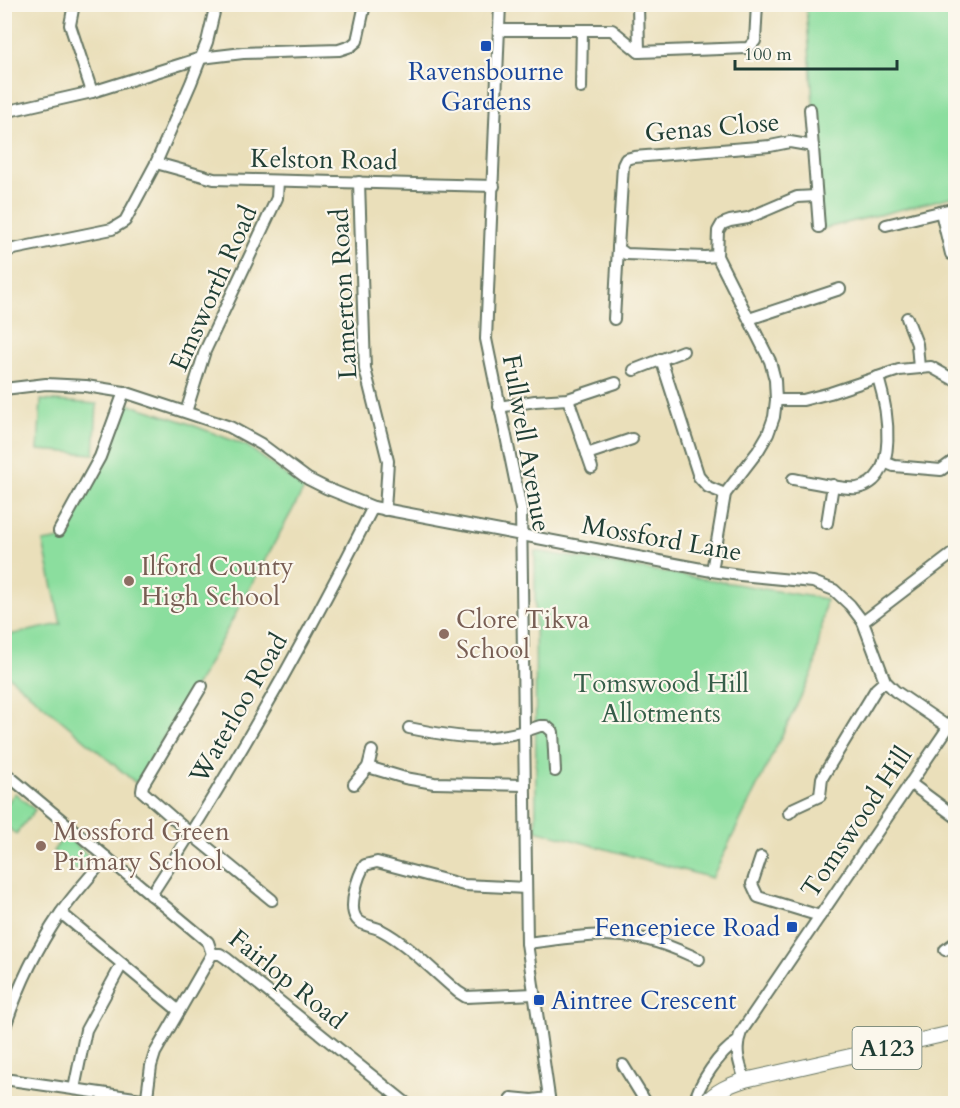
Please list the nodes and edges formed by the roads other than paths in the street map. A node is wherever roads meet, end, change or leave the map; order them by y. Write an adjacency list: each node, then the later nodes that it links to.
1 (74, 4): 12 (street)
2 (216, 4): 10 (street)
3 (365, 4): 10 (street)
4 (500, 4): 7 (street, Fullwell Avenue)
5 (638, 4): 9 (street)
6 (757, 4): 9 (street)
7 (499, 30): 8 (street); 19 (street, Fullwell Avenue)
8 (582, 31): 9 (street); 11 (street)
9 (639, 52)
10 (201, 58): 12 (street); 16 (street)
11 (581, 88)
12 (92, 92): 14 (street)
13 (810, 109): 15 (street)
14 (4, 111)
15 (813, 146): 20 (street); 25 (street, Genas Close)
16 (156, 163): 17 (street, Kelston Road); 26 (street)
17 (278, 181): 18 (street, Kelston Road); 45 (street, Emsworth Road)
18 (359, 182): 19 (street, Kelston Road); 55 (street, Lamerton Road)
19 (494, 186): 44 (street, Fullwell Avenue)
20 (816, 196): 24 (street); 28 (street)
21 (956, 208): 22 (street)
22 (940, 212): 23 (street); 27 (street)
23 (886, 225)
24 (819, 227)
25 (618, 248): 28 (street); 31 (street)
26 (4, 251)
27 (951, 254)
28 (717, 256): 32 (street)
29 (840, 289): 32 (street)
30 (907, 318): 35 (street)
31 (614, 319)
32 (749, 320): 43 (street)
33 (683, 351): 34 (street)
34 (661, 359): 36 (street); 53 (street)
35 (919, 368): 37 (street); 38 (street)
36 (634, 370)
37 (878, 377): 43 (street); 49 (street)
38 (956, 381)
39 (615, 383): 42 (street)
40 (4, 389): 41 (street, Mossford Lane)
41 (124, 392): 45 (street, Mossford Lane); 57 (street)
42 (568, 399): 44 (street); 47 (street)
43 (776, 400): 53 (street)
44 (499, 407): 58 (street, Fullwell Avenue)
45 (186, 412): 54 (street, Mossford Lane)
46 (632, 440): 47 (street)
47 (587, 454): 50 (street)
48 (956, 459): 49 (street)
49 (884, 462): 52 (street)
50 (592, 468)
51 (793, 479): 52 (street)
52 (833, 485): 56 (street)
53 (725, 494): 60 (street)
54 (373, 507): 55 (street, Mossford Lane); 77 (street, Waterloo Road)
55 (385, 510): 58 (street, Mossford Lane)
56 (827, 523)
57 (59, 531)
58 (522, 536): 60 (street, Mossford Lane); 67 (street, Fullwell Avenue)
59 (956, 551): 61 (street)
60 (712, 571): 61 (street, Mossford Lane)
61 (863, 622): 62 (street, Mossford Lane)
62 (885, 681): 65 (street); 75 (street)
63 (202, 686): 77 (street)
64 (956, 716): 65 (street, Tomswood Hill)
65 (948, 727): 72 (street, Tomswood Hill)
66 (409, 728): 67 (street)
67 (524, 732): 70 (street); 74 (street, Fullwell Avenue)
68 (372, 751): 69 (street)
69 (368, 767): 73 (street); 74 (street)
70 (555, 771)
71 (4, 772): 78 (street, Fairlop Road)
72 (910, 783): 76 (street); 84 (street, Tomswood Hill)
73 (354, 784)
74 (525, 785): 80 (street, Fullwell Avenue)
75 (789, 813)
76 (956, 817)
77 (191, 834): 81 (street, Waterloo Road); 82 (street)
78 (106, 857): 81 (street, Fairlop Road); 83 (street)
79 (761, 857): 84 (street)
80 (526, 888): 86 (street, Fullwell Avenue); 91 (street)
81 (151, 895): 88 (street, Fairlop Road)
82 (272, 900)
83 (61, 913): 90 (street); 93 (street)
84 (820, 916): 95 (street, Tomswood Hill)
85 (956, 942): 87 (street)
86 (527, 943): 89 (street); 91 (street, Fullwell Avenue)
87 (945, 950)
88 (212, 954): 92 (street); 104 (street, Fairlop Road)
89 (699, 959)
90 (122, 964): 92 (street); 99 (street)
91 (534, 994): 102 (street, Fullwell Avenue)
92 (179, 1011): 101 (street)
93 (4, 1030)
94 (956, 1032): 98 (main road, A123)
95 (737, 1042): 98 (street); 106 (street)
96 (622, 1065): 105 (street)
97 (4, 1080): 99 (street)
98 (745, 1080): 107 (main road, A123)
99 (74, 1089): 101 (street)
100 (511, 1098): 102 (street)
101 (146, 1101): 103 (street)
102 (549, 1101)
103 (176, 1104)
104 (407, 1104)
105 (647, 1104)
106 (694, 1104)
107 (704, 1104)

